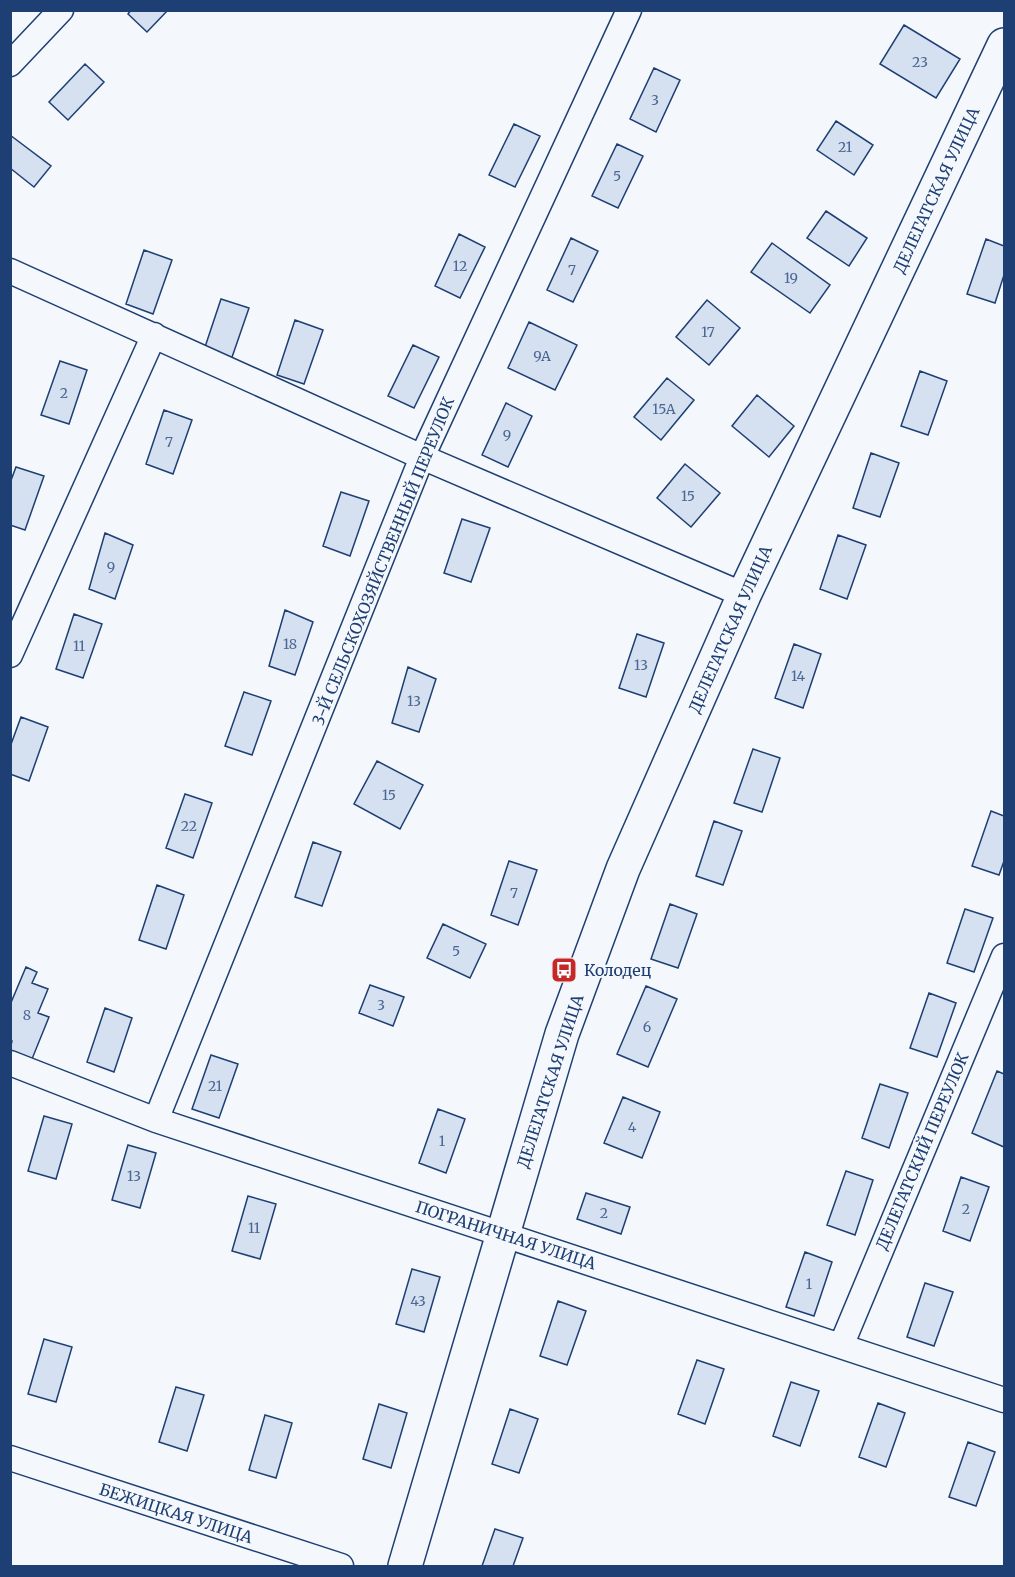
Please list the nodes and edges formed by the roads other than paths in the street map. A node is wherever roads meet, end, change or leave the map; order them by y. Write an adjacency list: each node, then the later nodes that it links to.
1 (61, 10): 4 (street)
2 (629, 10): 7 (street, 3-Й СЕЛЬСКОХОЗЯЙСТВЕННЫЙ ПЕРЕУЛОК)
3 (1005, 45): 8 (street, ДЕЛЕГАТСКАЯ УЛИЦА)
4 (10, 64)
5 (10, 272): 6 (street)
6 (154, 335): 7 (street); 9 (street)
7 (422, 458): 8 (street); 12 (street, 3-Й СЕЛЬСКОХОЗЯЙСТВЕННЫЙ ПЕРЕУЛОК)
8 (744, 595): 13 (street, ДЕЛЕГАТСКАЯ УЛИЦА)
9 (10, 655)
10 (1005, 956): 14 (street, ДЕЛЕГАТСКИЙ ПЕРЕУЛОК)
11 (10, 1063): 12 (street, ПОГРАНИЧНАЯ УЛИЦА)
12 (156, 1120): 13 (street, ПОГРАНИЧНАЯ УЛИЦА)
13 (502, 1233): 14 (street, ПОГРАНИЧНАЯ УЛИЦА); 18 (street)
14 (841, 1346): 15 (street, ПОГРАНИЧНАЯ УЛИЦА)
15 (1005, 1400)
16 (10, 1458): 17 (street, БЕЖИЦКАЯ УЛИЦА)
17 (341, 1566)
18 (405, 1566)

